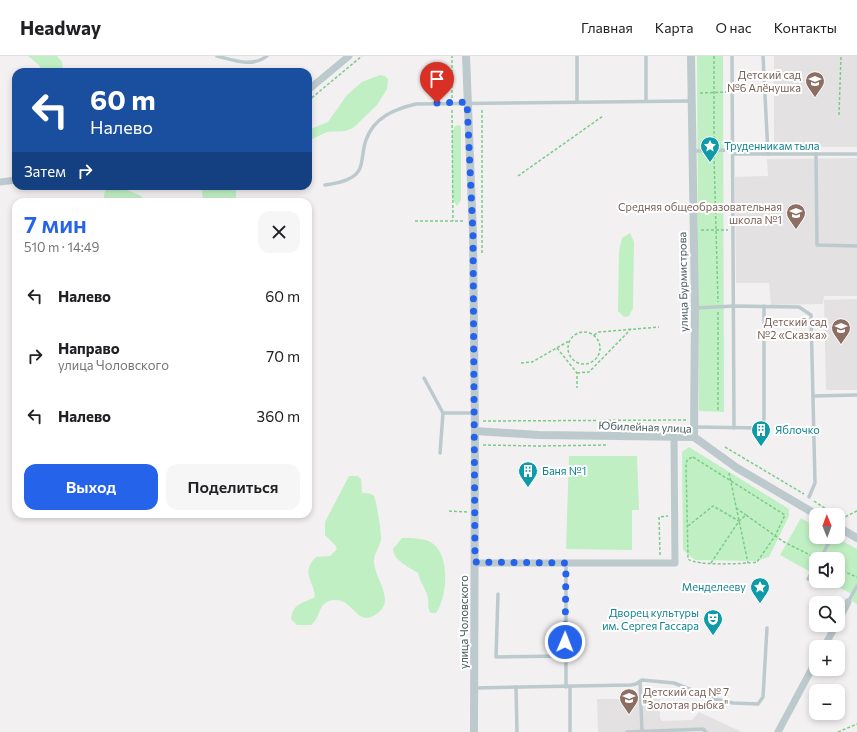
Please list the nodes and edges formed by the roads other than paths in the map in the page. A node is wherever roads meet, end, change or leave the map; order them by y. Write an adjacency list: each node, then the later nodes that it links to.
1 (217, 56): 2 (lane)
2 (267, 56)
3 (349, 56): 10 (street)
4 (466, 56): 13 (street, улица Чоловского)
5 (577, 56): 14 (lane)
6 (646, 56): 11 (lane)
7 (691, 56): 12 (street, улица Бурмистрова)
8 (732, 56): 16 (lane)
9 (763, 56): 17 (lane)
10 (312, 87)
11 (646, 101): 12 (lane); 14 (lane)
12 (693, 101): 15 (street, улица Бурмистрова)
13 (467, 102): 14 (lane); 22 (lane); 31 (street, улица Чоловского)
14 (577, 102)
15 (692, 151): 16 (lane); 26 (street, улица Бурмистрова)
16 (733, 152): 17 (lane); 24 (lane)
17 (768, 154): 18 (lane)
18 (816, 154): 19 (lane); 23 (lane)
19 (857, 154)
20 (12, 180): 21 (street)
21 (0, 182)
22 (325, 185)
23 (857, 246)
24 (734, 306): 25 (lane); 26 (lane); 33 (lane)
25 (764, 306): 29 (lane); 33 (lane)
26 (695, 308): 32 (street, улица Бурмистрова)
27 (424, 378): 30 (lane)
28 (857, 395): 29 (lane)
29 (813, 396): 38 (lane)
30 (443, 413): 31 (lane); 37 (lane)
31 (475, 413): 34 (street, улица Чоловского)
32 (694, 424): 33 (lane); 36 (street, улица Бурмистрова)
33 (734, 428)
34 (475, 431): 35 (street, Юбилейная улица); 42 (street, улица Чоловского)
35 (674, 437): 36 (street, Юбилейная улица); 43 (street)
36 (694, 437): 39 (street, Юбилейная улица)
37 (440, 453)
38 (809, 497)
39 (809, 510)
40 (845, 528): 41 (street)
41 (857, 538)
42 (475, 562): 43 (street); 55 (street, улица Чоловского)
43 (566, 563): 49 (lane)
44 (857, 586): 46 (lane)
45 (498, 594): 49 (lane)
46 (848, 602): 47 (street)
47 (845, 608)
48 (767, 628): 51 (lane)
49 (564, 656): 53 (lane)
50 (809, 674): 62 (street)
51 (640, 682): 54 (lane); 56 (lane)
52 (516, 687): 53 (lane); 55 (lane); 58 (lane)
53 (566, 687): 54 (lane)
54 (570, 687): 59 (lane)
55 (475, 688): 57 (street, улица Чоловского)
56 (642, 731): 60 (lane); 61 (lane)
57 (474, 732)
58 (517, 732)
59 (570, 732)
60 (627, 732)
61 (706, 732)
62 (778, 732)

